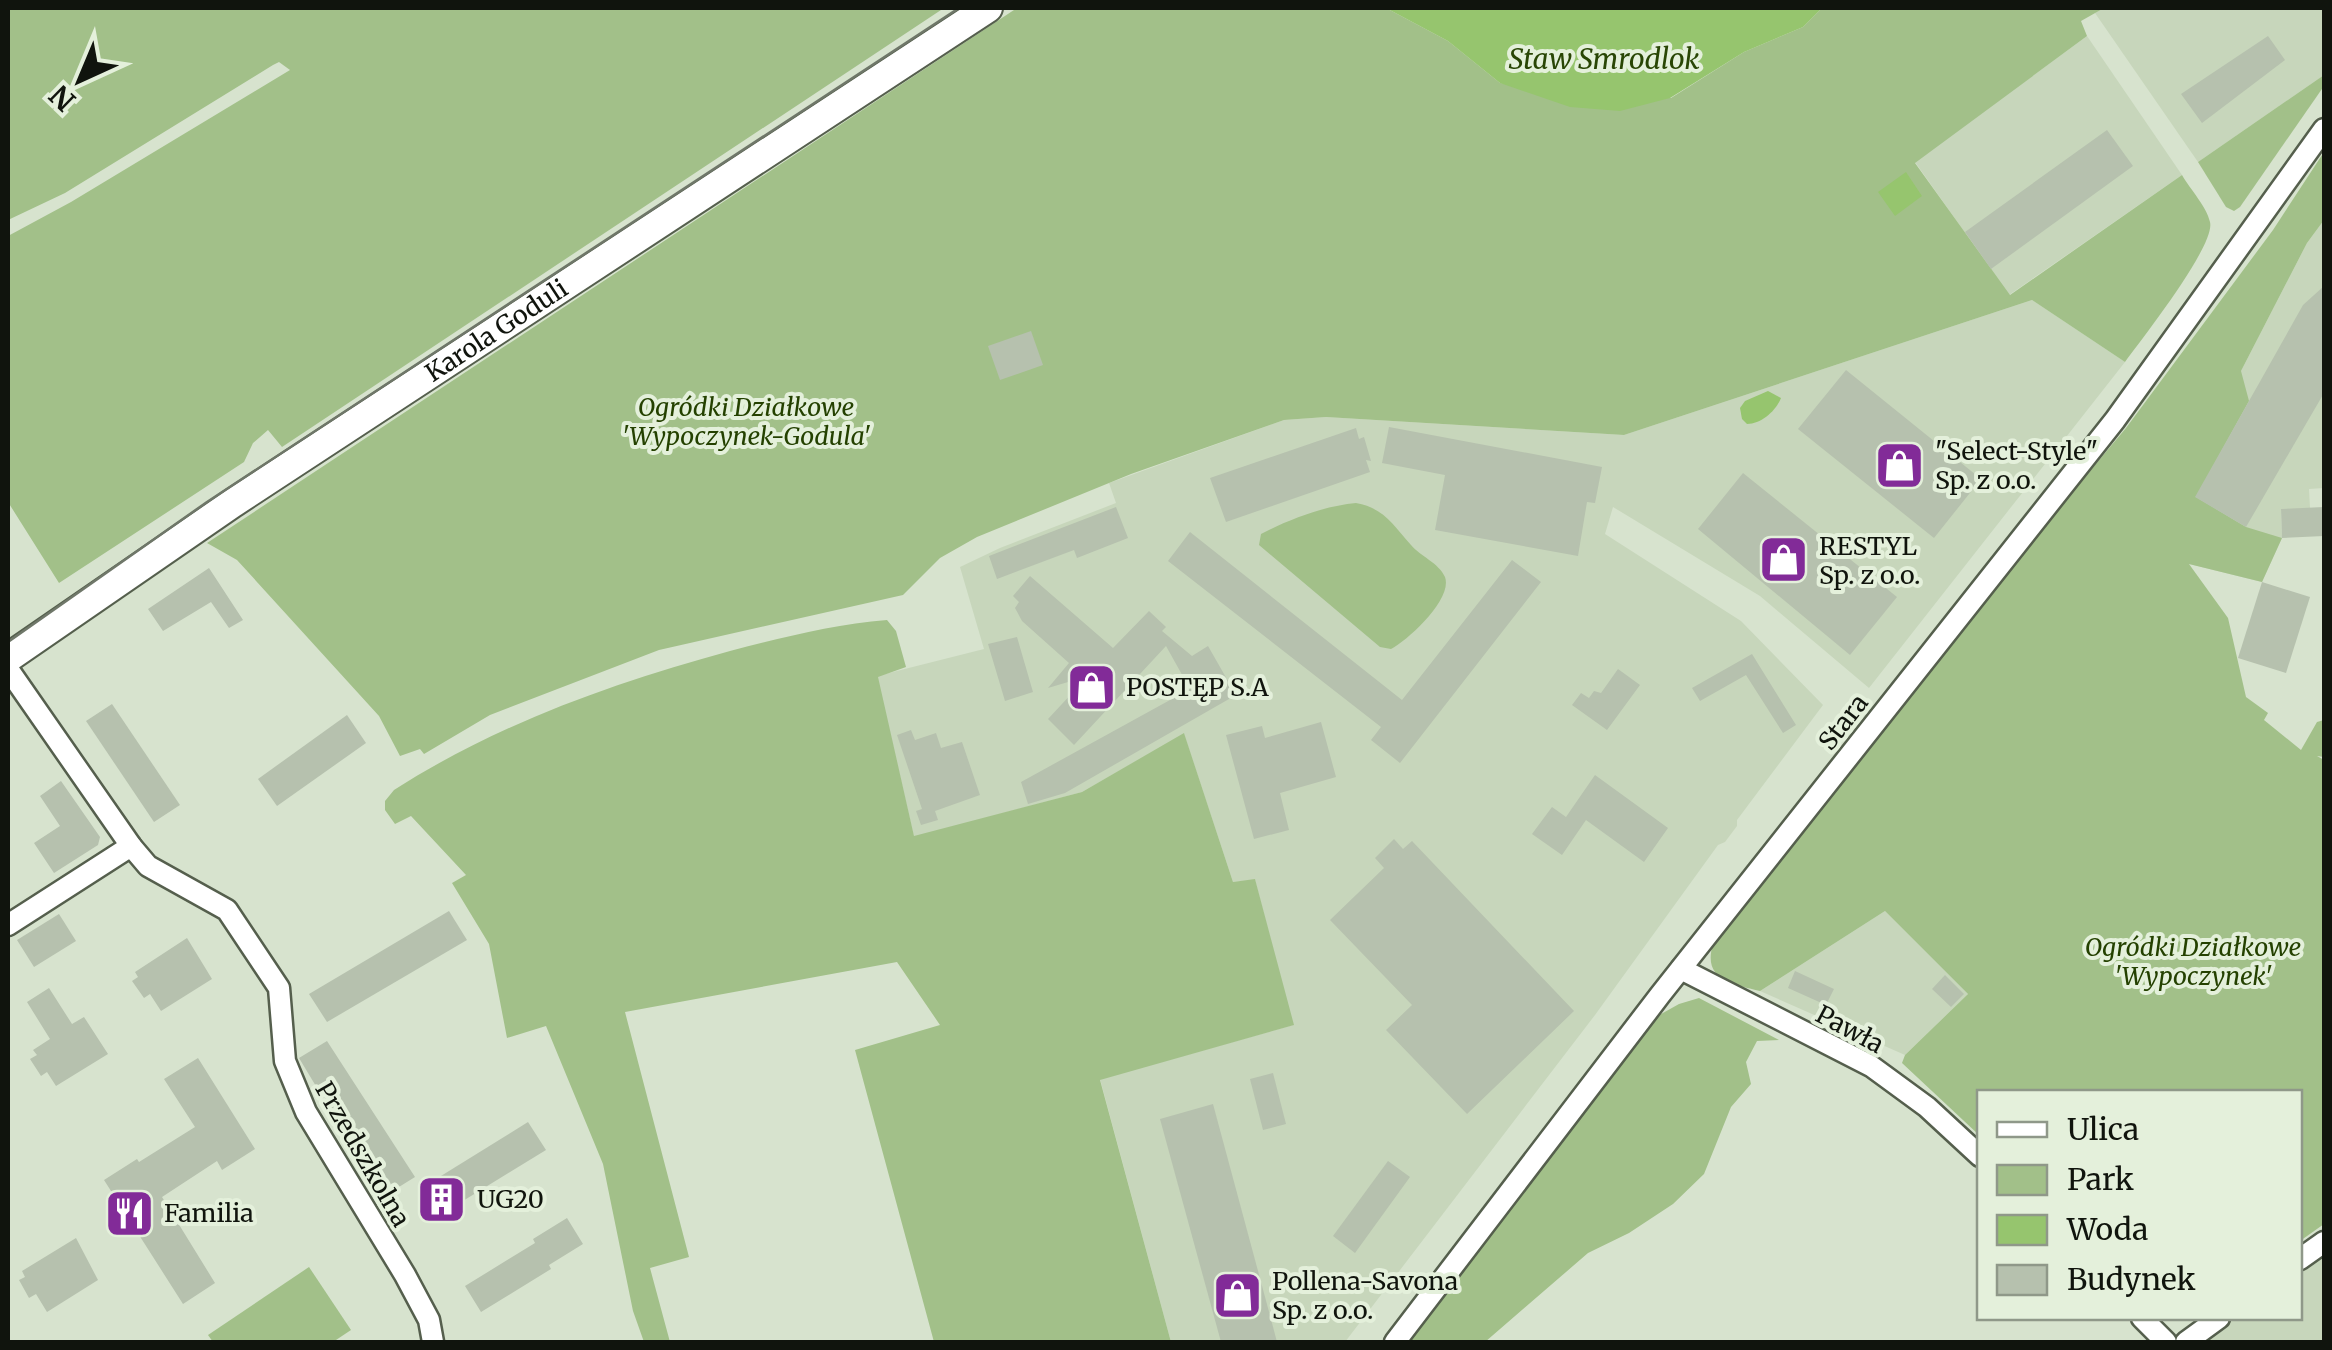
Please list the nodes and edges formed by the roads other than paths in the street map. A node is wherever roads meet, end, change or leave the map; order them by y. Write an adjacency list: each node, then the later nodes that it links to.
1 (988, 8): 3 (main road, Karola Goduli)
2 (2324, 129): 7 (street, Stara)
3 (8, 658)
4 (8, 669): 5 (street, Przedszkolna)
5 (131, 846): 6 (street); 13 (street, Przedszkolna)
6 (8, 925)
7 (1681, 969): 8 (street, Pawła); 14 (street, Stara)
8 (1977, 1153)
9 (2324, 1242): 10 (street)
10 (2302, 1258)
11 (2144, 1320): 15 (street)
12 (2217, 1320): 16 (street)
13 (433, 1342)
14 (1394, 1342)
15 (2166, 1342)
16 (2186, 1342)

